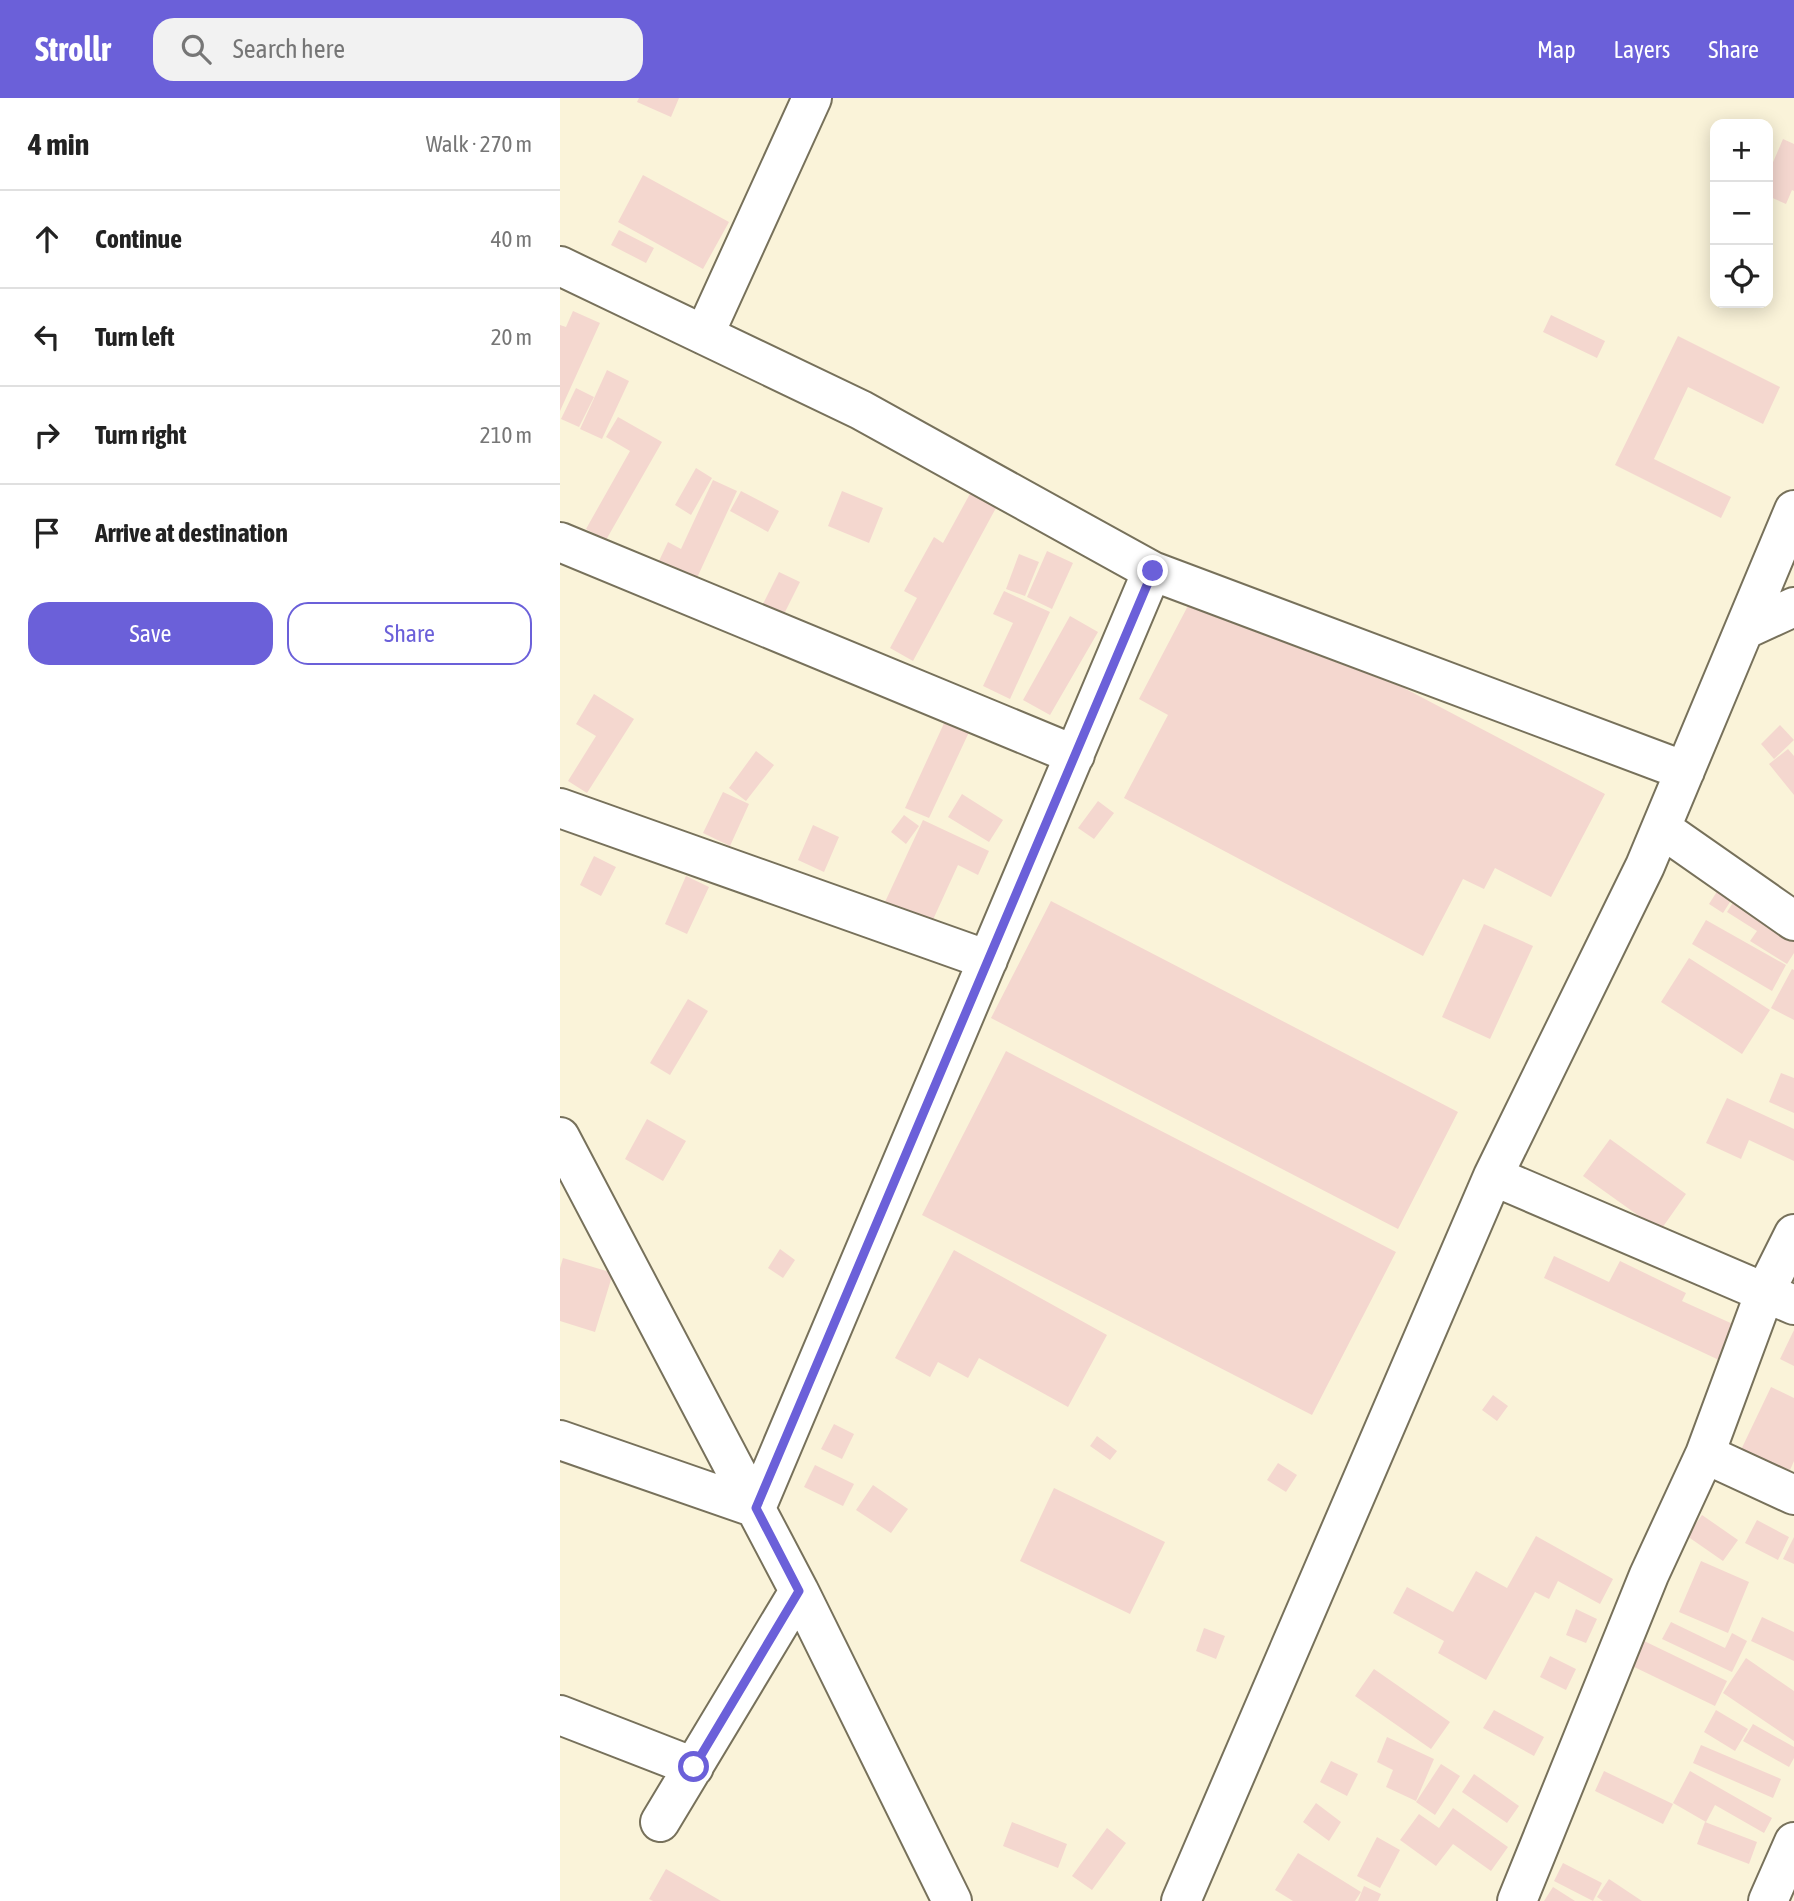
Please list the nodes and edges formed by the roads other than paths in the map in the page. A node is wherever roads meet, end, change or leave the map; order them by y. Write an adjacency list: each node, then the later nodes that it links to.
1 (812, 98): 3 (street)
2 (560, 266): 3 (street)
3 (704, 335): 6 (street)
4 (1794, 510): 8 (street)
5 (560, 542): 9 (street)
6 (1153, 571): 9 (street); 10 (street)
7 (1794, 607): 8 (street)
8 (1744, 630): 10 (street)
9 (1075, 755): 14 (street)
10 (1685, 771): 12 (street)
11 (560, 808): 14 (street)
12 (1661, 828): 13 (street); 16 (street)
13 (1794, 921)
14 (988, 960): 22 (street)
15 (560, 1137): 22 (street)
16 (1493, 1176): 18 (street); 29 (street)
17 (1794, 1234): 18 (street)
18 (1779, 1299): 20 (street)
19 (560, 1440): 22 (street)
20 (1705, 1454): 21 (street); 30 (street)
21 (1794, 1495)
22 (756, 1508): 23 (street)
23 (799, 1591): 25 (street); 28 (street)
24 (560, 1715): 25 (street)
25 (694, 1767): 26 (street)
26 (660, 1822)
27 (1794, 1842): 31 (street)
28 (952, 1901)
29 (1181, 1901)
30 (1517, 1901)
31 (1768, 1901)

